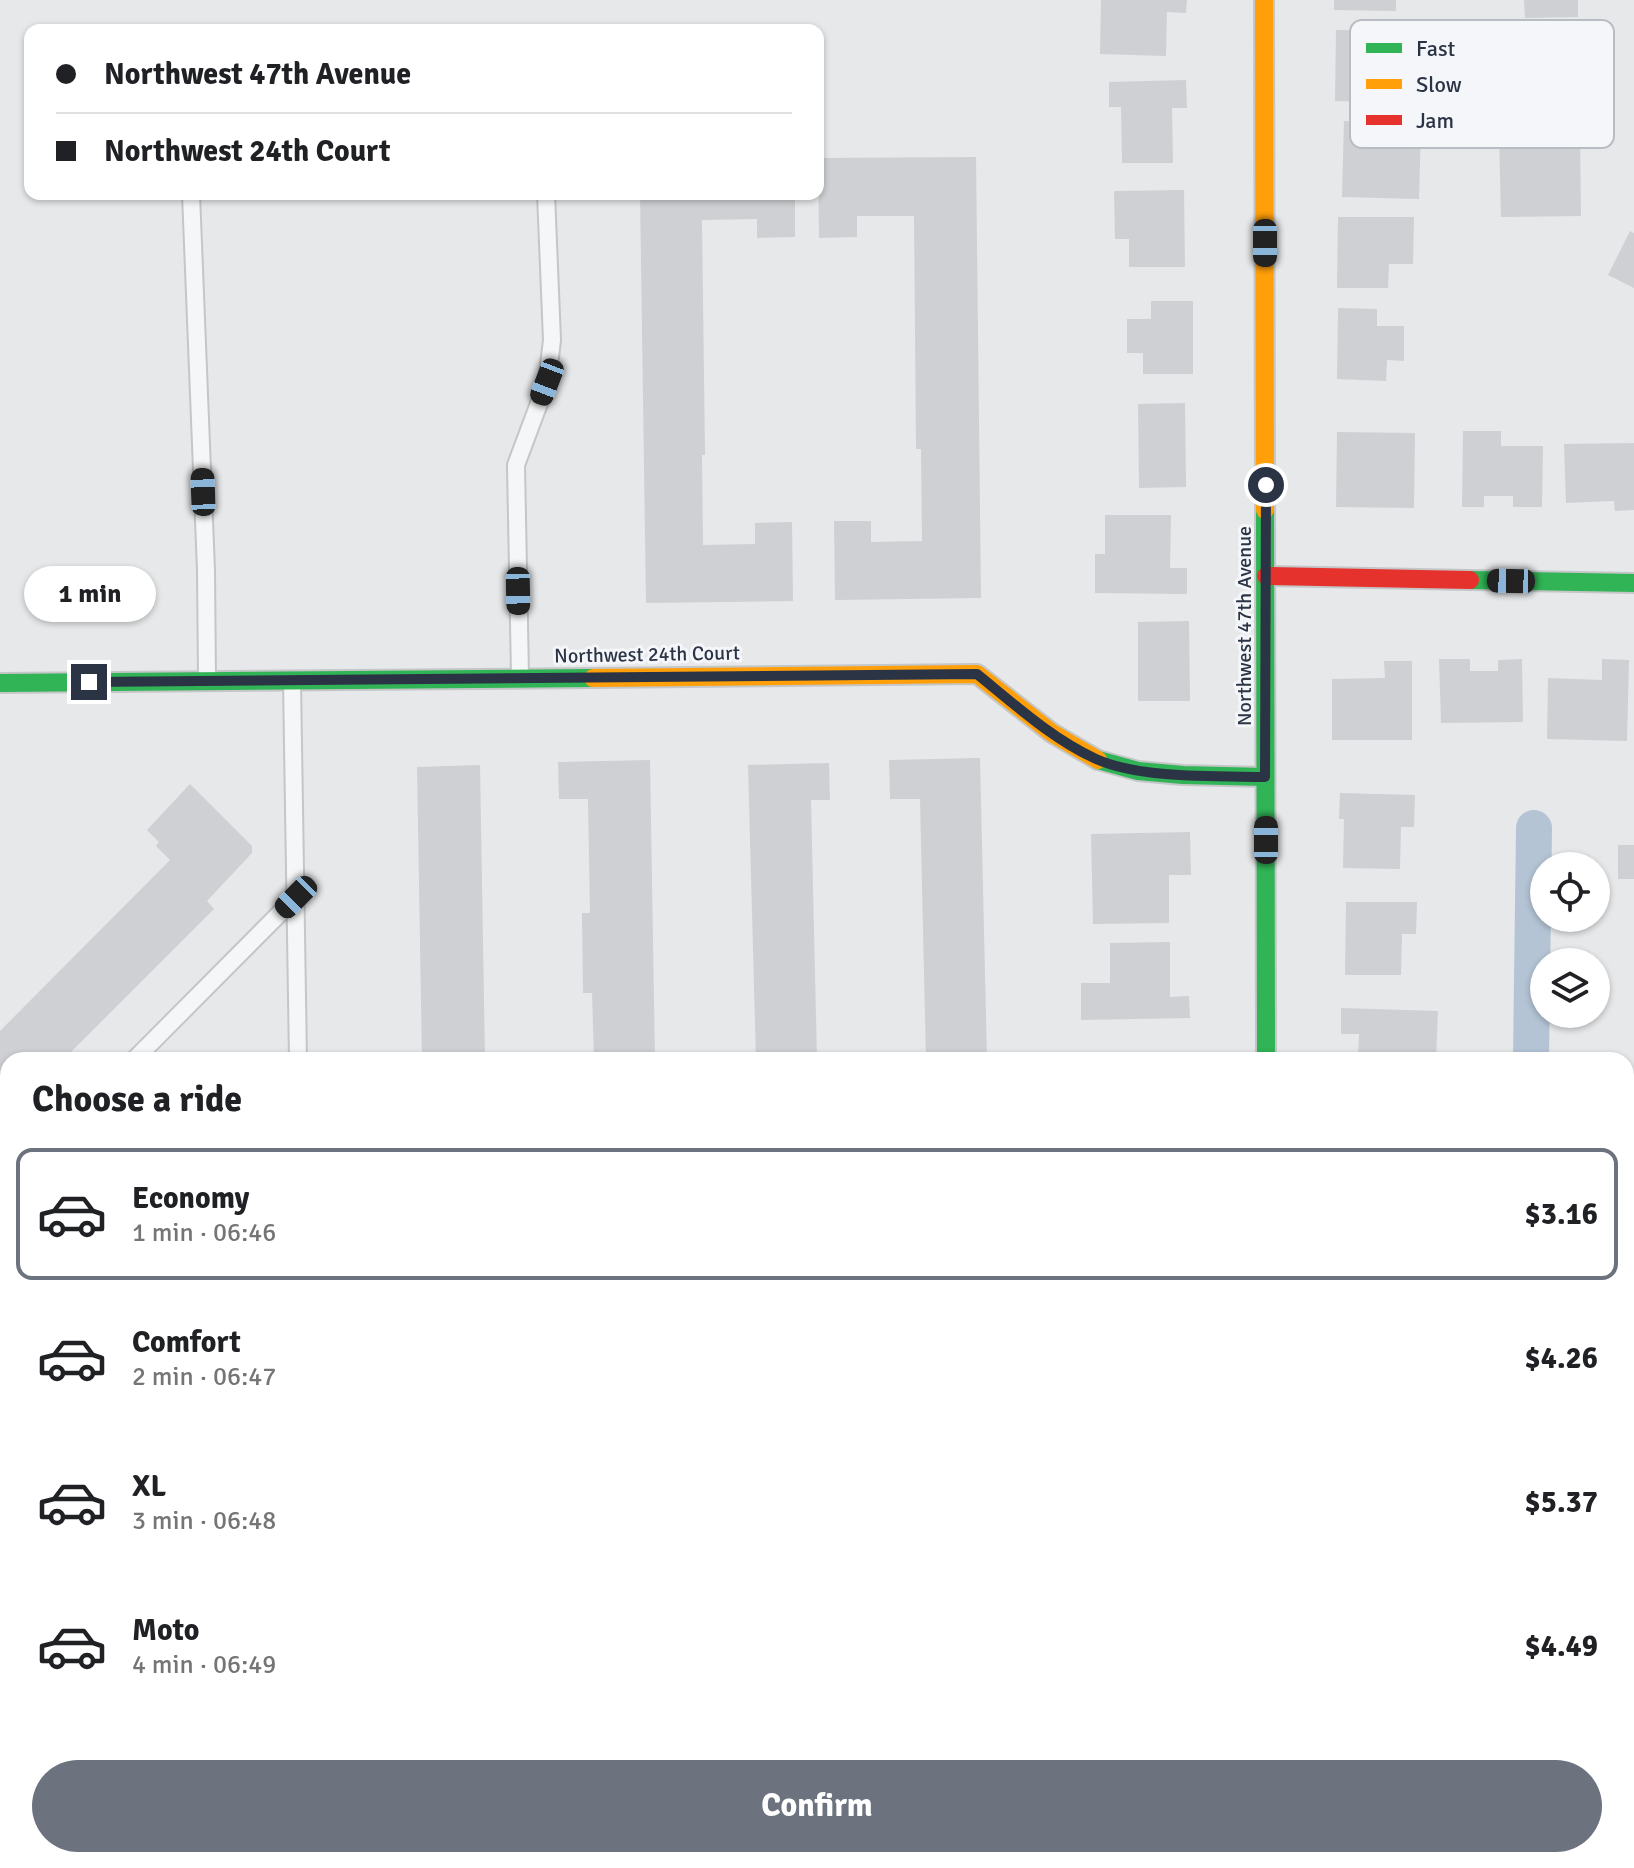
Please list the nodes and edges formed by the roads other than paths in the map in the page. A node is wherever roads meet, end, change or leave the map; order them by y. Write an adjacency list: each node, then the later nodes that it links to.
1 (1264, 0): 4 (street, Northwest 47th Avenue)
2 (191, 200): 7 (lane)
3 (546, 200): 6 (lane)
4 (1266, 576): 5 (street); 10 (street, Northwest 47th Avenue)
5 (1634, 583)
6 (520, 678): 8 (street, Northwest 24th Court); 10 (street, Northwest 24th Court)
7 (207, 680): 8 (street, Northwest 24th Court); 9 (street, Northwest 24th Court)
8 (292, 680): 11 (lane)
9 (0, 683)
10 (1265, 777): 14 (street, Northwest 47th Avenue)
11 (296, 897): 12 (lane); 13 (lane)
12 (142, 1052)
13 (298, 1052)
14 (1266, 1052)

